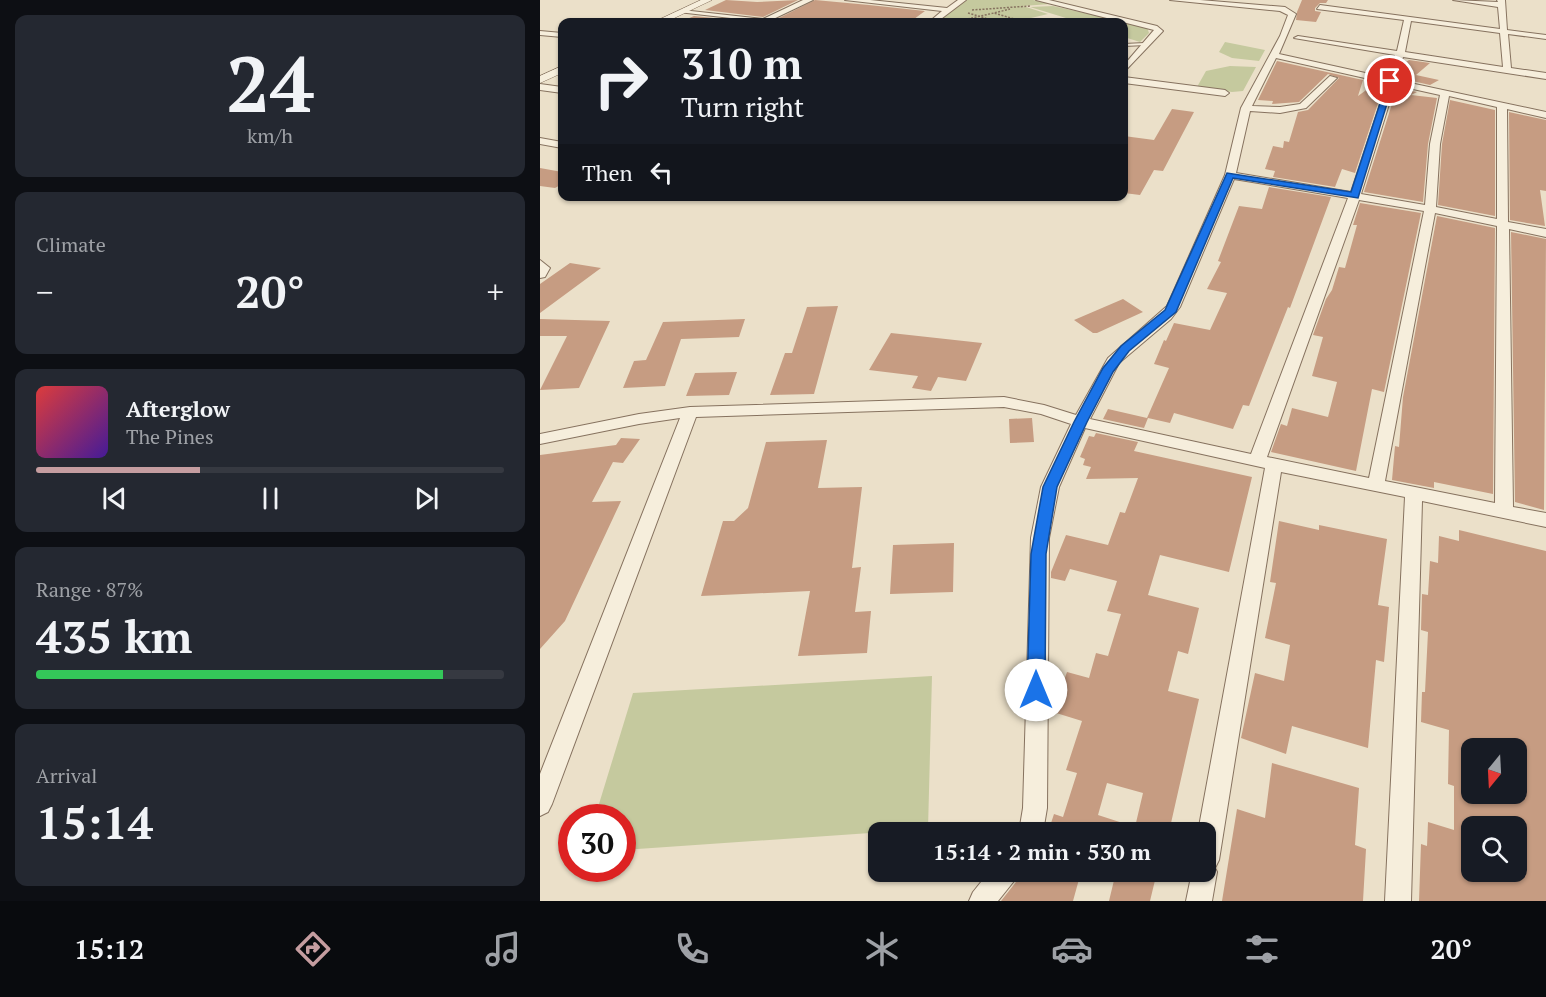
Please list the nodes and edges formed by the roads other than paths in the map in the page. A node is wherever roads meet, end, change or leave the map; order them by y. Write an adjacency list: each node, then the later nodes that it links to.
1 (708, 0): 11 (street)
2 (809, 0): 14 (street)
3 (849, 0): 10 (street)
4 (962, 0): 10 (street)
5 (1040, 0): 16 (street)
6 (1174, 0): 27 (street)
7 (1457, 0): 8 (street)
8 (1501, 3): 19 (street)
9 (1320, 7): 17 (street)
10 (949, 10): 15 (street)
11 (682, 12): 12 (street); 13 (street)
12 (668, 18)
13 (731, 18)
14 (771, 18)
15 (938, 18)
16 (1115, 18)
17 (1408, 18): 19 (street); 26 (street)
18 (1128, 21): 24 (street)
19 (1503, 32): 23 (street); 29 (street)
20 (540, 33): 21 (street)
21 (558, 35)
22 (1298, 38): 26 (street)
23 (1546, 38)
24 (1145, 44): 25 (lane); 28 (street)
25 (1128, 45)
26 (1400, 54): 29 (street); 35 (street)
27 (1272, 55): 35 (street); 41 (street)
28 (1128, 64)
29 (1507, 70): 31 (street)
30 (558, 71): 33 (street)
31 (1546, 76)
32 (1333, 78): 41 (street)
33 (540, 80)
34 (1128, 81): 38 (street)
35 (1390, 81): 39 (street); 46 (street)
36 (540, 87): 37 (street)
37 (558, 89)
38 (1225, 93)
39 (1445, 93): 40 (street); 47 (street)
40 (1502, 106): 42 (street); 48 (street)
41 (1246, 108): 45 (street)
42 (1546, 115)
43 (540, 141): 44 (street)
44 (558, 144)
45 (1230, 175): 46 (street); 53 (street)
46 (1355, 196): 47 (street); 55 (street)
47 (1430, 209): 48 (street); 56 (street)
48 (1502, 223): 49 (street); 58 (street)
49 (1546, 233)
50 (540, 264): 51 (street)
51 (540, 274)
52 (690, 412): 53 (street); 54 (street); 60 (street)
53 (1080, 422): 55 (street); 61 (street)
54 (540, 439)
55 (1266, 463): 56 (street); 62 (street)
56 (1376, 485): 57 (street)
57 (1414, 493): 58 (street); 67 (street)
58 (1504, 512): 59 (street)
59 (1546, 520)
60 (540, 804)
61 (1033, 822)
62 (1212, 822)
63 (997, 882): 65 (street)
64 (1202, 882): 66 (street)
65 (982, 901)
66 (1199, 901)
67 (1398, 901)

